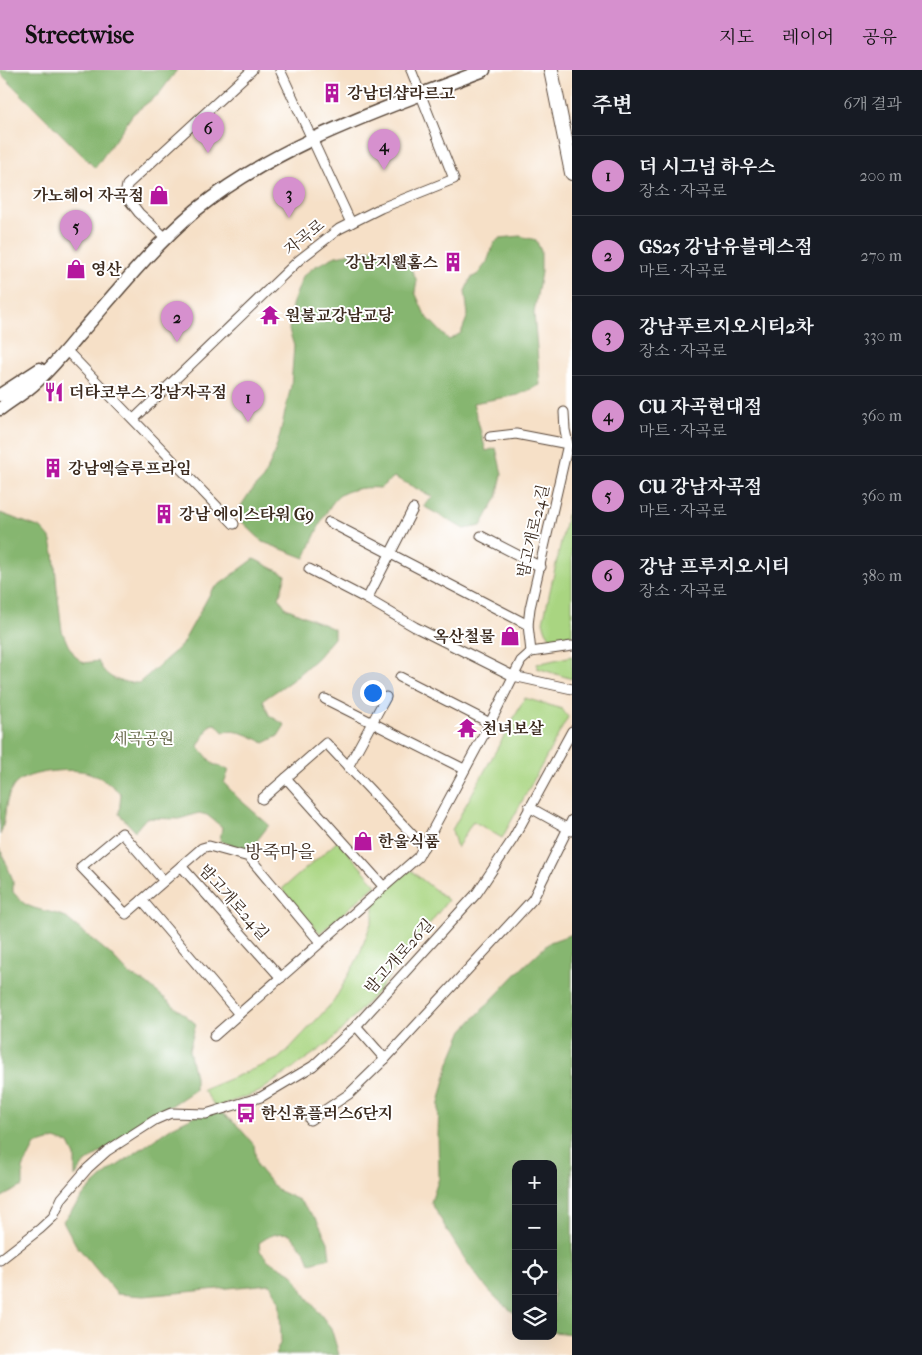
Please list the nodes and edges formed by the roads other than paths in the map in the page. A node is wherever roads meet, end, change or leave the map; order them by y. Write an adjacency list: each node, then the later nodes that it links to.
1 (252, 70): 10 (street)
2 (280, 70): 7 (street)
3 (412, 70): 6 (street)
4 (484, 70): 6 (main road)
5 (551, 70): 8 (main road)
6 (422, 94): 7 (main road); 9 (street, 자곡로)
7 (312, 139): 9 (street); 10 (main road)
8 (572, 173)
9 (351, 223): 15 (street, 자곡로)
10 (166, 238): 11 (main road)
11 (66, 350): 12 (main road); 13 (main road); 15 (street)
12 (0, 395)
13 (0, 409)
14 (564, 412): 17 (street, 밤고개로24길)
15 (134, 420): 20 (street)
16 (490, 437): 17 (street)
17 (568, 444): 23 (street, 밤고개로24길)
18 (413, 509): 22 (street)
19 (329, 522): 22 (street)
20 (234, 524)
21 (481, 536): 23 (street)
22 (391, 554): 25 (street); 26 (street)
23 (541, 567): 26 (street, 밤고개로24길)
24 (309, 569): 25 (street)
25 (367, 599): 29 (street)
26 (528, 625): 28 (street, 밤고개로24길)
27 (572, 646): 28 (street)
28 (531, 652): 29 (street)
29 (513, 676): 31 (street); 35 (street)
30 (400, 677): 35 (street)
31 (572, 689)
32 (386, 697): 34 (street)
33 (325, 699): 34 (street)
34 (373, 723): 37 (street); 38 (street)
35 (490, 723): 38 (street)
36 (572, 731): 41 (street, 밤고개로26길)
37 (348, 767): 39 (street); 44 (street)
38 (464, 770): 44 (street)
39 (286, 778): 40 (street); 47 (street)
40 (262, 799)
41 (529, 807): 43 (street); 52 (street, 밤고개로26길)
42 (572, 820): 43 (street)
43 (570, 830): 54 (street)
44 (424, 847): 47 (street)
45 (181, 866): 46 (street, 밤고개로24길); 49 (street); 50 (street, 밤고개로24길)
46 (164, 881): 48 (street, 밤고개로24길); 48 (street)
47 (383, 886): 49 (street)
48 (142, 900): 51 (street)
49 (320, 942): 50 (street)
50 (281, 978): 51 (street)
51 (240, 1014): 53 (street)
52 (356, 1026): 54 (street); 56 (street, 밤고개로26길)
53 (214, 1036)
54 (386, 1059): 55 (street)
55 (310, 1120)
56 (0, 1260)

